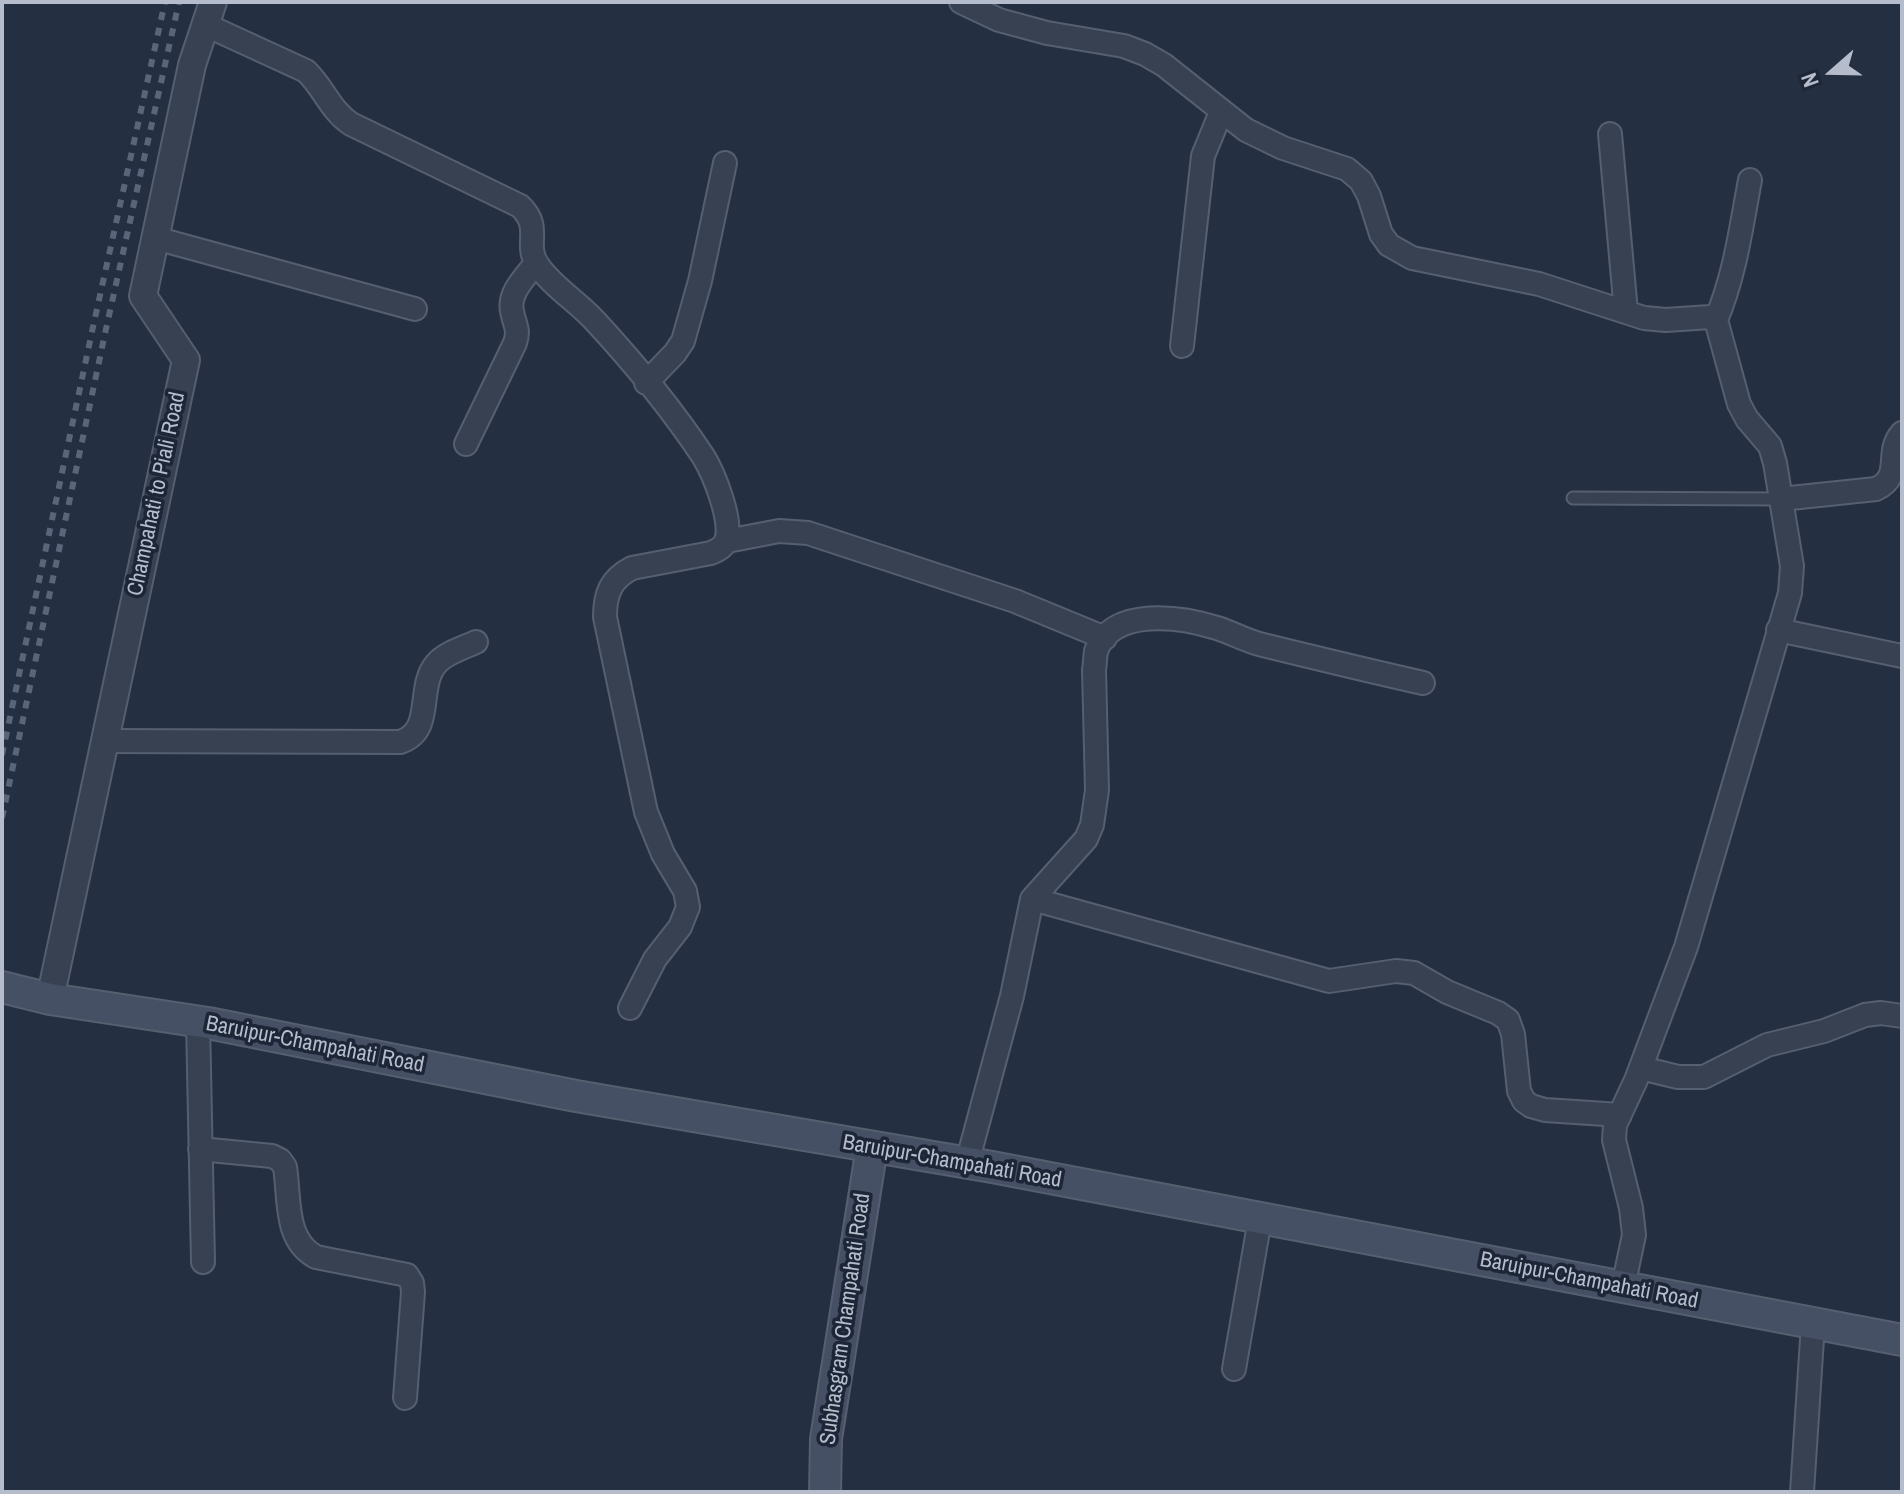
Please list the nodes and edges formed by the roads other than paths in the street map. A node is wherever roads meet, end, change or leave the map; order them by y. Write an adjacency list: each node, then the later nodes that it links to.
1 (961, 2): 3 (street)
2 (211, 8): 7 (street, Champahati to Piali Road); 8 (street)
3 (1221, 112): 10 (street); 12 (street)
4 (1610, 134): 10 (street)
5 (725, 163): 13 (street)
6 (1750, 180): 11 (street)
7 (155, 238): 9 (street); 24 (street, Champahati to Piali Road)
8 (536, 263): 13 (street); 15 (street)
9 (415, 309)
10 (1626, 312): 11 (street)
11 (1716, 320): 17 (street)
12 (1182, 346)
13 (646, 383): 18 (street)
14 (1902, 433): 17 (street)
15 (466, 444)
16 (1573, 498): 17 (lane)
17 (1781, 499): 19 (street)
18 (727, 541): 20 (street); 28 (street)
19 (1778, 630): 22 (street); 31 (street)
20 (1105, 638): 23 (street); 25 (street)
21 (476, 642): 24 (street)
22 (1902, 656)
23 (1423, 683)
24 (105, 741): 27 (street, Champahati to Piali Road)
25 (1032, 899): 32 (street); 35 (street)
26 (2, 987): 27 (main road, Baruipur-Champahati Road)
27 (50, 999): 30 (main road, Baruipur-Champahati Road)
28 (630, 1008)
29 (1902, 1016): 31 (street)
30 (198, 1022): 33 (main road, Baruipur-Champahati Road); 34 (street)
31 (1641, 1068): 32 (street)
32 (1620, 1115): 38 (street)
33 (872, 1147): 35 (main road, Baruipur-Champahati Road); 43 (main road, Subhasgram Champahati Road)
34 (200, 1149): 37 (street); 42 (street)
35 (967, 1163): 36 (main road, Baruipur-Champahati Road)
36 (1260, 1219): 38 (main road, Baruipur-Champahati Road); 41 (street)
37 (203, 1262)
38 (1623, 1287): 39 (main road, Baruipur-Champahati Road)
39 (1813, 1324): 40 (main road, Baruipur-Champahati Road); 44 (street)
40 (1902, 1340)
41 (1234, 1369)
42 (405, 1398)
43 (825, 1492)
44 (1802, 1492)

